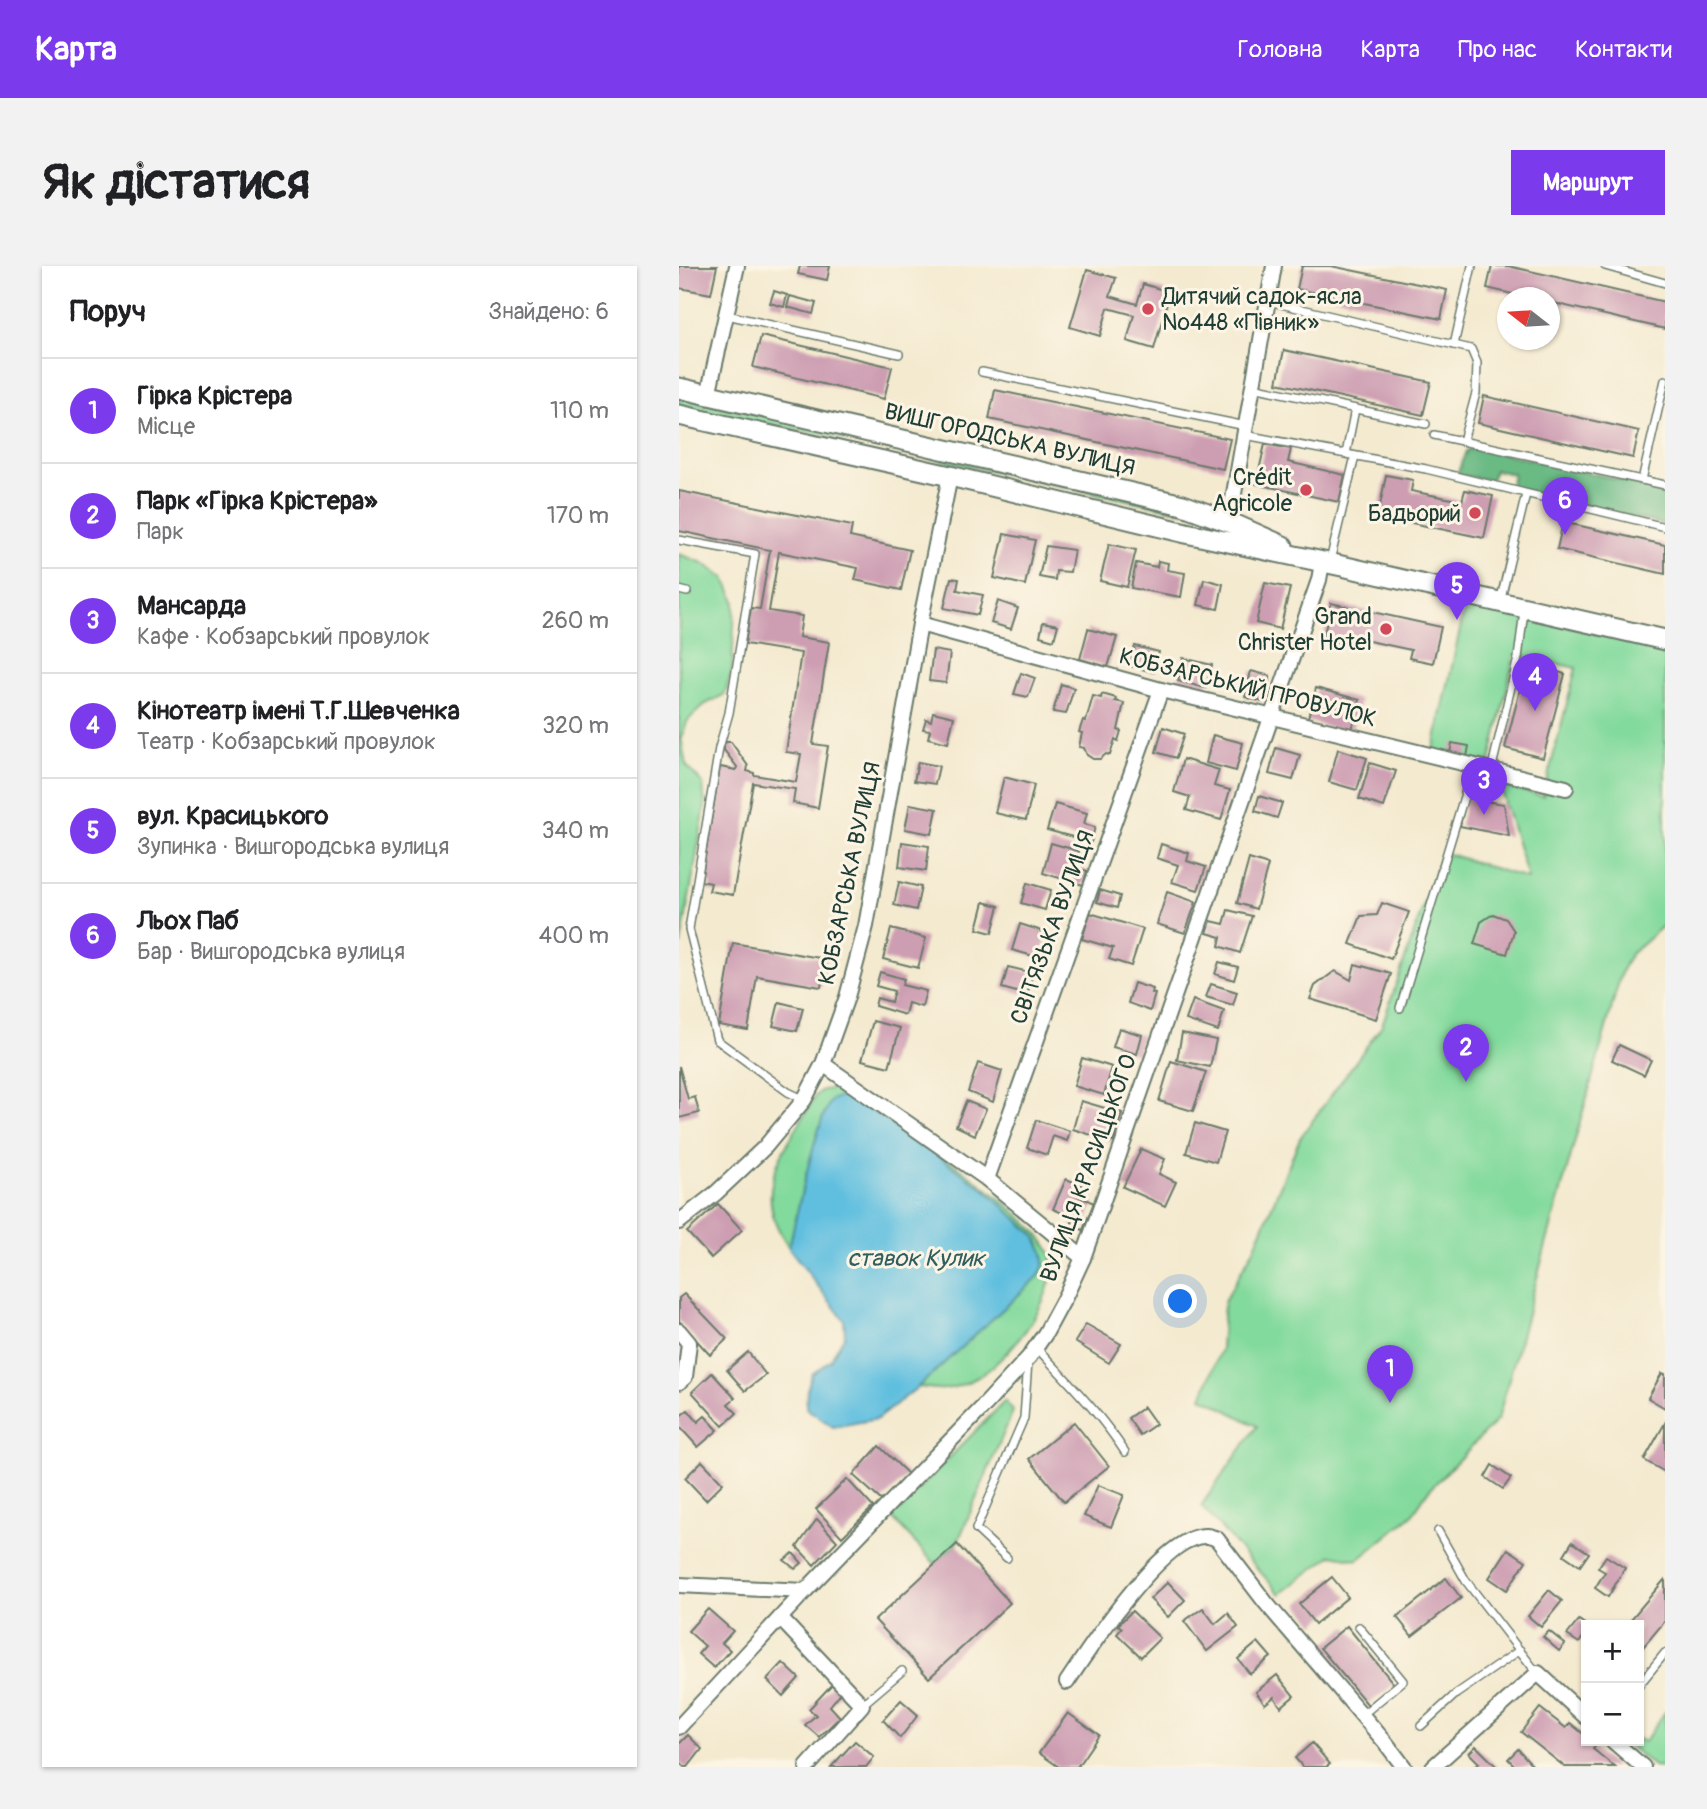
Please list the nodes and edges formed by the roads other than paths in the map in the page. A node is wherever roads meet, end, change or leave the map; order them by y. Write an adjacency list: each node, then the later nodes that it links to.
1 (737, 266): 7 (street)
2 (1273, 266): 6 (street)
3 (1472, 266): 8 (lane)
4 (1605, 266): 5 (lane)
5 (1665, 283)
6 (1268, 301): 8 (lane); 12 (street)
7 (727, 315): 9 (lane); 14 (street)
8 (1454, 345): 20 (lane)
9 (899, 354)
10 (982, 372): 18 (lane)
11 (1665, 380): 24 (lane)
12 (1253, 387): 15 (lane); 18 (street)
13 (679, 388): 14 (main road, ВИШГОРОДСЬКА ВУЛИЦЯ)
14 (708, 395): 27 (main road, ВИШГОРОДСЬКА ВУЛИЦЯ)
15 (1355, 409): 17 (lane); 21 (lane)
16 (679, 415): 23 (main road, ВИШГОРОДСЬКА ВУЛИЦЯ)
17 (1426, 424)
18 (1245, 431): 21 (lane); 27 (street)
19 (1434, 435): 20 (lane)
20 (1463, 441): 24 (lane)
21 (1346, 454): 22 (lane)
22 (1355, 456): 26 (lane); 30 (lane)
23 (950, 476): 30 (main road, ВИШГОРОДСЬКА ВУЛИЦЯ); 33 (street, КОБЗАРСЬКА ВУЛИЦЯ)
24 (1642, 480): 25 (lane)
25 (1665, 485)
26 (1526, 494): 28 (lane); 31 (lane)
27 (1229, 522): 30 (main road, ВИШГОРОДСЬКА ВУЛИЦЯ)
28 (1665, 527)
29 (679, 540): 42 (lane)
30 (1326, 564): 31 (main road, ВИШГОРОДСЬКА ВУЛИЦЯ); 36 (street, ВУЛИЦЯ КРАСИЦЬКОГО)
31 (1500, 602): 32 (main road, ВИШГОРОДСЬКА ВУЛИЦЯ)
32 (1525, 608): 34 (main road, ВИШГОРОДСЬКА ВУЛИЦЯ); 38 (lane)
33 (920, 624): 35 (street, КОБЗАРСЬКИЙ ПРОВУЛОК); 41 (street, КОБЗАРСЬКА ВУЛИЦЯ)
34 (1665, 640)
35 (1161, 690): 36 (street, КОБЗАРСЬКИЙ ПРОВУЛОК); 43 (street, СВІТЯЗЬКА ВУЛИЦЯ)
36 (1271, 718): 37 (street, КОБЗАРСЬКИЙ ПРОВУЛОК); 45 (street, ВУЛИЦЯ КРАСИЦЬКОГО)
37 (1473, 767): 38 (street, КОБЗАРСЬКИЙ ПРОВУЛОК); 40 (lane)
38 (1491, 771): 39 (street, КОБЗАРСЬКИЙ ПРОВУЛОК)
39 (1566, 788)
40 (1401, 1008)
41 (823, 1064): 42 (street, КОБЗАРСЬКА ВУЛИЦЯ); 43 (street)
42 (804, 1100): 44 (street, КОБЗАРСЬКА ВУЛИЦЯ)
43 (986, 1179): 45 (street)
44 (679, 1222)
45 (1083, 1258): 47 (street, ВУЛИЦЯ КРАСИЦЬКОГО)
46 (679, 1331): 48 (street)
47 (1032, 1352): 49 (lane); 51 (lane); 53 (street, ВУЛИЦЯ КРАСИЦЬКОГО)
48 (679, 1382)
49 (1125, 1452)
50 (1438, 1531): 56 (lane)
51 (1007, 1558)
52 (679, 1585): 53 (street)
53 (805, 1591): 54 (street, ВУЛИЦЯ КРАСИЦЬКОГО)
54 (780, 1618): 62 (street); 66 (street, ВУЛИЦЯ КРАСИЦЬКОГО)
55 (1359, 1627): 64 (lane)
56 (1520, 1650): 59 (lane); 65 (lane)
57 (1665, 1653): 61 (lane)
58 (902, 1671): 62 (lane)
59 (1538, 1673): 63 (street); 70 (street)
60 (1067, 1682): 64 (street)
61 (1641, 1683)
62 (862, 1705): 68 (street)
63 (1581, 1712)
64 (1363, 1715): 69 (street)
65 (1421, 1726)
66 (679, 1727)
67 (1619, 1746): 71 (street)
68 (807, 1767)
69 (1404, 1767)
70 (1433, 1767)
71 (1643, 1767)

